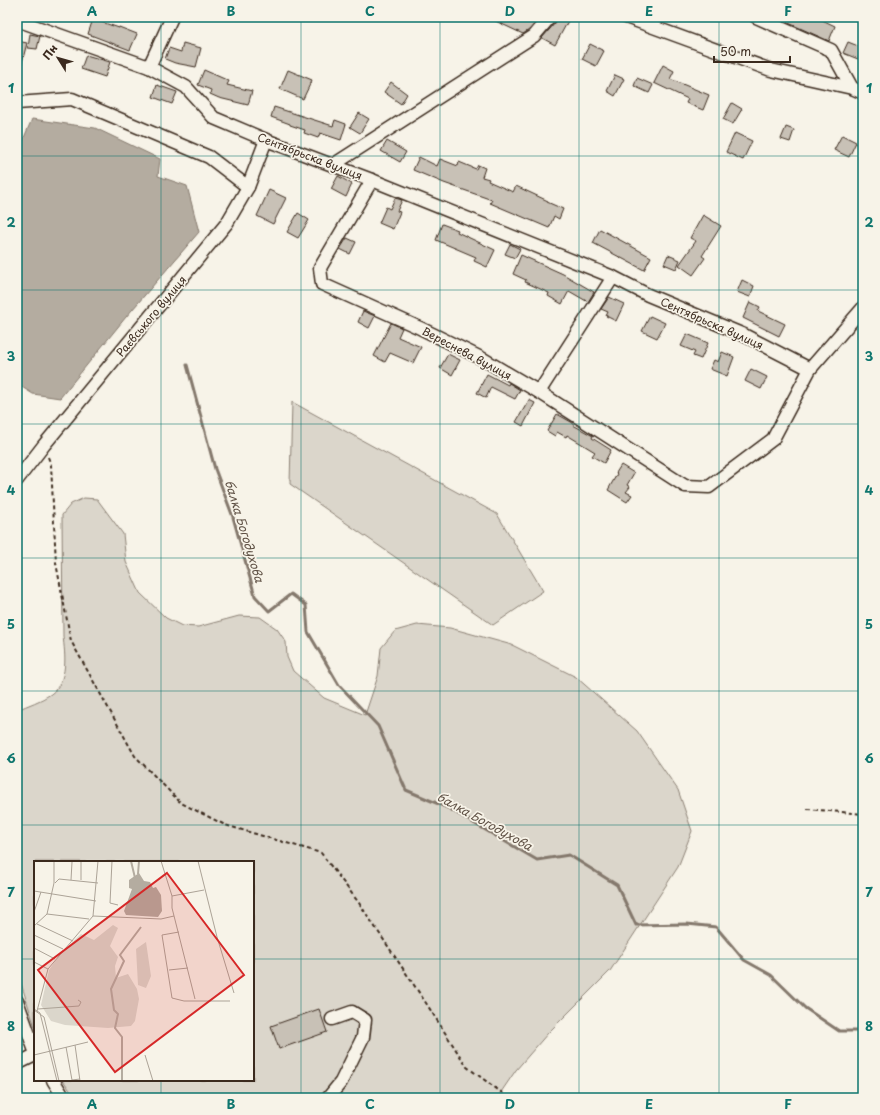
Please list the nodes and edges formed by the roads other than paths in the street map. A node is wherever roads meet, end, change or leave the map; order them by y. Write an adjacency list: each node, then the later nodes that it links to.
1 (172, 17): 6 (street)
2 (550, 17): 11 (street)
3 (626, 17): 7 (street)
4 (756, 17): 7 (street)
5 (17, 20): 6 (street, Сентябрьска вулиця)
6 (149, 67): 10 (street, Сентябрьска вулиця)
7 (852, 88): 8 (street)
8 (863, 93)
9 (17, 103): 13 (street)
10 (266, 140): 11 (street, Сентябрьска вулиця); 13 (street, Раєвського вулиця)
11 (333, 165): 12 (street, Сентябрьска вулиця)
12 (372, 180): 14 (street, Сентябрьска вулиця); 17 (street, Вереснева вулиця)
13 (248, 186): 18 (street, Раєвського вулиця)
14 (613, 277): 16 (street, Сентябрьска вулиця); 17 (street)
15 (863, 308): 16 (street)
16 (810, 369): 17 (street, Вереснева вулиця)
17 (538, 392)
18 (17, 480)
19 (17, 1002): 21 (street)
20 (332, 1018): 26 (street)
21 (34, 1048)
22 (34, 1056): 23 (street)
23 (17, 1064)
24 (54, 1081): 25 (street)
25 (64, 1098)
26 (328, 1098)

